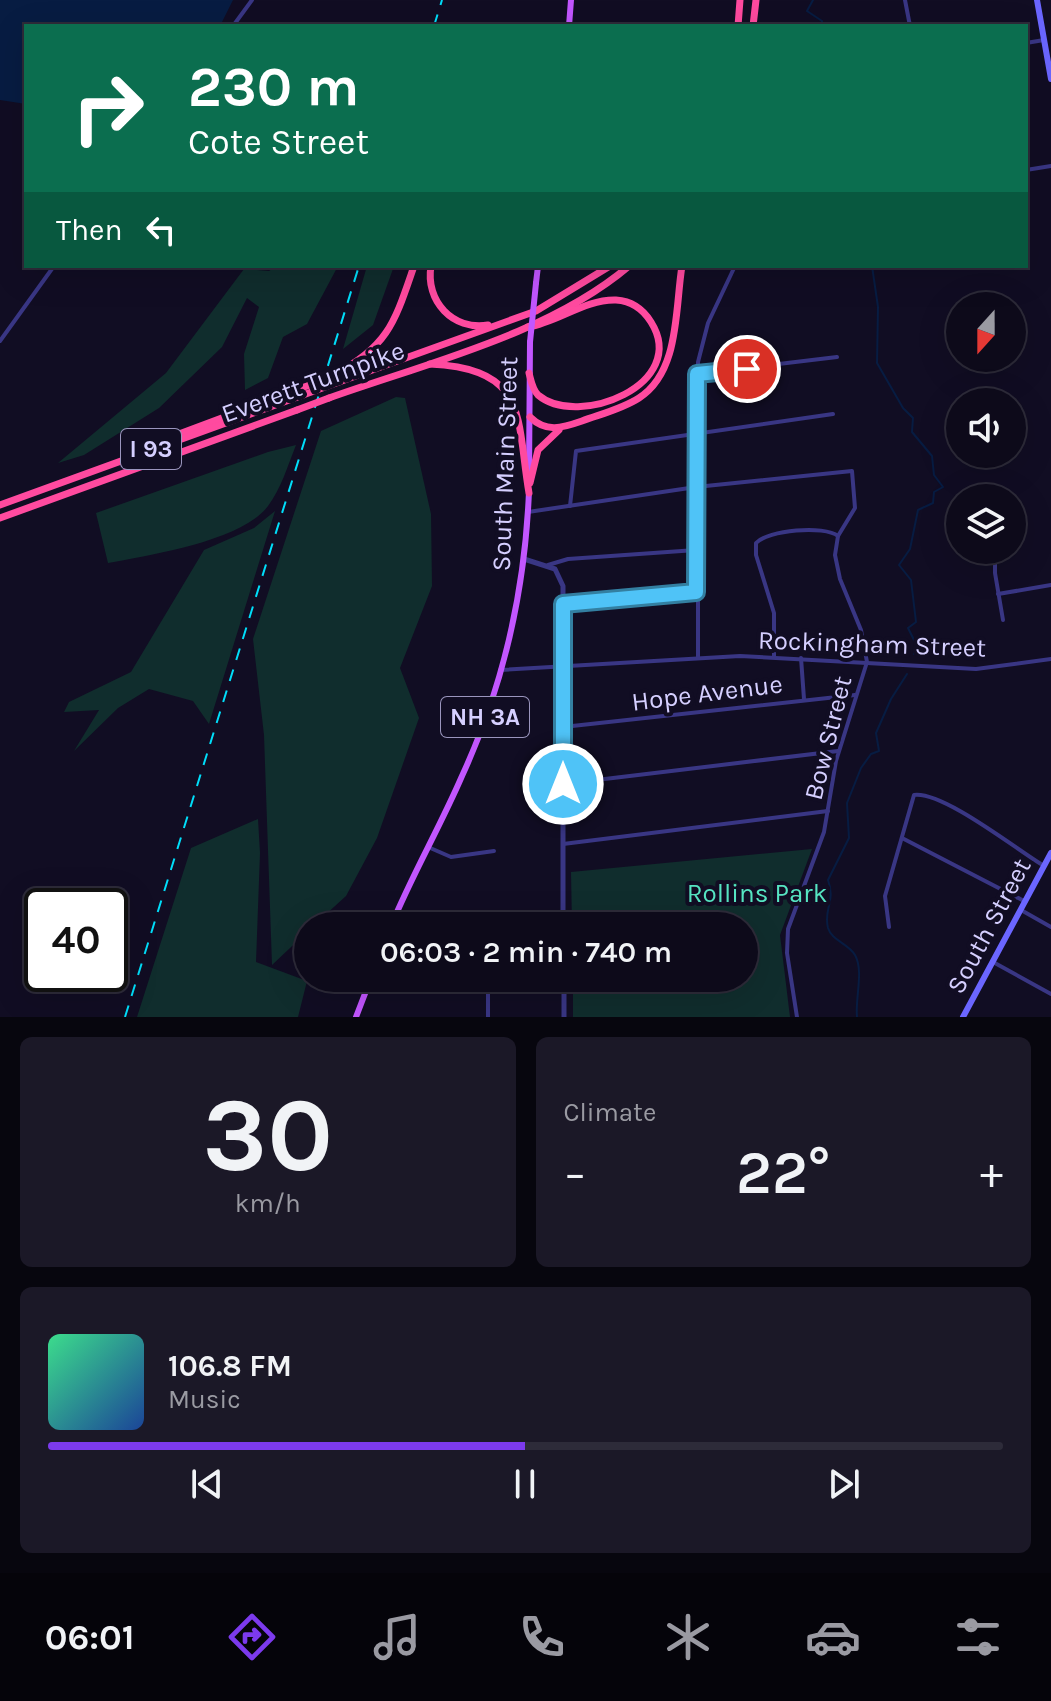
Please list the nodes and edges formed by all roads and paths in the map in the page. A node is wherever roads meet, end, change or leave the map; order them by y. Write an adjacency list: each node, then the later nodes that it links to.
1 (252, 0): 7 (street)
2 (571, 0): 8 (main road)
3 (740, 0): 9 (highway)
4 (756, 0): 10 (highway)
5 (905, 0): 11 (street)
6 (1037, 0): 12 (main road)
7 (234, 24)
8 (569, 24)
9 (738, 24)
10 (753, 24)
11 (910, 24)
12 (1044, 40): 13 (street); 14 (main road)
13 (1028, 43)
14 (1051, 79)
15 (1051, 166): 16 (street)
16 (1028, 170)
17 (53, 268): 27 (street)
18 (413, 268): 32 (highway)
19 (431, 268): 25 (highway)
20 (538, 268): 30 (main road, South Main Street / NH 3A, bridge)
21 (607, 268): 25 (highway, Everett Turnpike / I 93)
22 (626, 268): 26 (highway, Everett Turnpike / I 93)
23 (682, 268): 35 (highway)
24 (734, 268): 31 (street)
25 (532, 313): 32 (highway, Everett Turnpike / I 93)
26 (528, 327): 29 (highway, Everett Turnpike / I 93); 30 (highway)
27 (0, 341)
28 (837, 357): 31 (street)
29 (424, 364): 39 (highway); 43 (highway, Everett Turnpike / I 93, bridge)
30 (529, 373): 34 (main road, South Main Street / NH 3A)
31 (697, 374): 36 (street)
32 (337, 378): 37 (highway, Everett Turnpike / I 93, bridge); 37 (highway, bridge)
33 (833, 414): 36 (street)
34 (530, 417): 35 (highway); 39 (main road, South Main Street / NH 3A)
35 (566, 427): 39 (highway)
36 (695, 431): 38 (street); 41 (street)
37 (128, 457): 40 (highway, Everett Turnpike / I 93)
38 (696, 487): 41 (street); 44 (street, Bow Street); 45 (street)
39 (529, 493): 42 (main road, South Main Street / NH 3A)
40 (0, 505)
41 (570, 506): 42 (street)
42 (528, 512): 46 (main road, South Main Street / NH 3A)
43 (0, 518)
44 (838, 536): 54 (street); 58 (street, Bow Street)
45 (696, 550): 48 (street); 50 (street)
46 (524, 559): 48 (street); 60 (main road, South Main Street / NH 3A)
47 (996, 564): 51 (street)
48 (548, 565): 52 (street)
49 (1051, 585): 51 (street)
50 (696, 592): 52 (street); 55 (street)
51 (998, 594): 53 (street)
52 (563, 604): 59 (street)
53 (1003, 620)
54 (774, 657): 55 (street, Rockingham Street); 56 (street, Rockingham Street)
55 (698, 658): 59 (street, Rockingham Street)
56 (801, 658): 58 (street, Rockingham Street); 62 (street)
57 (1051, 659): 58 (street, Rockingham Street)
58 (867, 662): 61 (street, Bow Street)
59 (563, 667): 60 (street, Rockingham Street); 63 (street)
60 (500, 670): 69 (main road, South Main Street / NH 3A)
61 (855, 695): 62 (street, Hope Avenue); 64 (street, Bow Street)
62 (804, 699): 63 (street, Hope Avenue)
63 (563, 727): 65 (street)
64 (838, 751): 65 (street); 66 (street, Bow Street)
65 (563, 784): 68 (street)
66 (828, 811): 68 (street); 88 (street, Bow Street)
67 (902, 838): 72 (street); 73 (street); 77 (street)
68 (563, 844): 76 (street)
69 (428, 847): 70 (street); 75 (main road, South Main Street / NH 3A)
70 (494, 851)
71 (1051, 853): 72 (main road, South Street)
72 (1044, 866): 73 (main road, South Street)
73 (1025, 902): 74 (main road, South Street)
74 (1021, 910): 78 (street); 79 (main road, South Street)
75 (398, 912)
76 (563, 912)
77 (889, 927)
78 (1051, 927)
79 (993, 962): 83 (street); 84 (main road, South Street)
80 (366, 992): 85 (main road)
81 (488, 992): 86 (street)
82 (564, 992): 87 (street)
83 (1051, 994)
84 (965, 1016)
85 (356, 1017)
86 (488, 1017)
87 (564, 1017)
88 (797, 1017)

